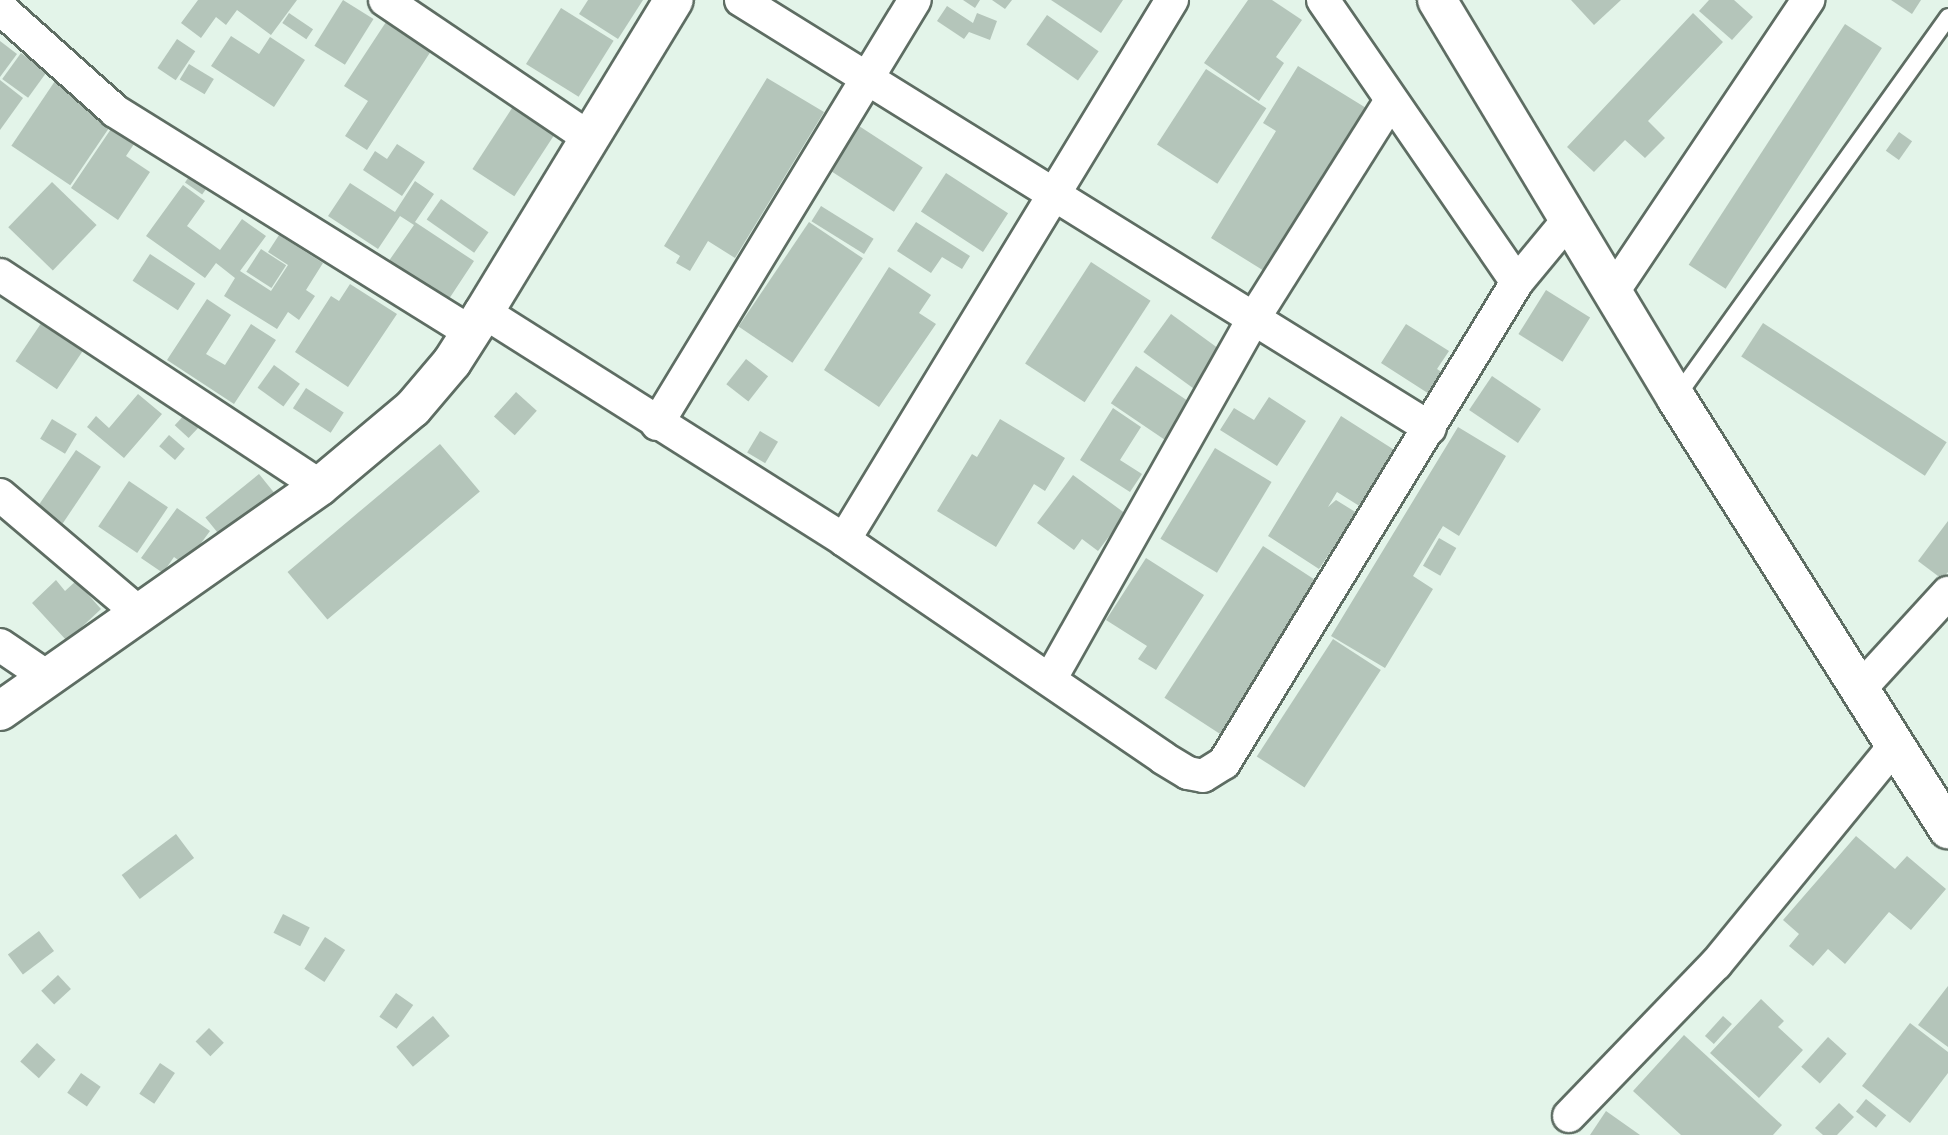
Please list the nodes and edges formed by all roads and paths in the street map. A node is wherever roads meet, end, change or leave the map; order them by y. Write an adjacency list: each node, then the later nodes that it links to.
1 (385, 0): 13 (street)
2 (674, 0): 13 (street)
3 (741, 0): 11 (street)
4 (915, 0): 11 (street)
5 (1172, 0): 14 (street)
6 (1323, 0): 12 (street)
7 (1437, 0): 15 (street)
8 (1805, 1): 18 (street)
9 (0, 8): 20 (street)
10 (1948, 17): 21 (lane)
11 (870, 78): 14 (street); 22 (street)
12 (1390, 102): 17 (street); 19 (street)
13 (588, 137): 20 (street)
14 (1051, 193): 19 (street); 26 (street)
15 (1570, 218): 17 (street); 18 (street)
16 (0, 275): 24 (street)
17 (1517, 282): 23 (street)
18 (1612, 293): 21 (street)
19 (1254, 317): 23 (street); 31 (street)
20 (477, 322): 22 (street); 24 (street)
21 (1676, 398): 32 (street)
22 (657, 424): 26 (street)
23 (1430, 428): 31 (street)
24 (320, 486): 28 (street)
25 (0, 495): 28 (street)
26 (844, 540): 31 (street)
27 (1948, 593): 32 (street)
28 (139, 613): 30 (street)
29 (0, 645): 30 (street)
30 (47, 677): 33 (street)
31 (1051, 678)
32 (1859, 690): 34 (street)
33 (0, 711)
34 (1895, 745): 35 (street); 36 (street)
35 (1948, 829)
36 (1569, 1116)

